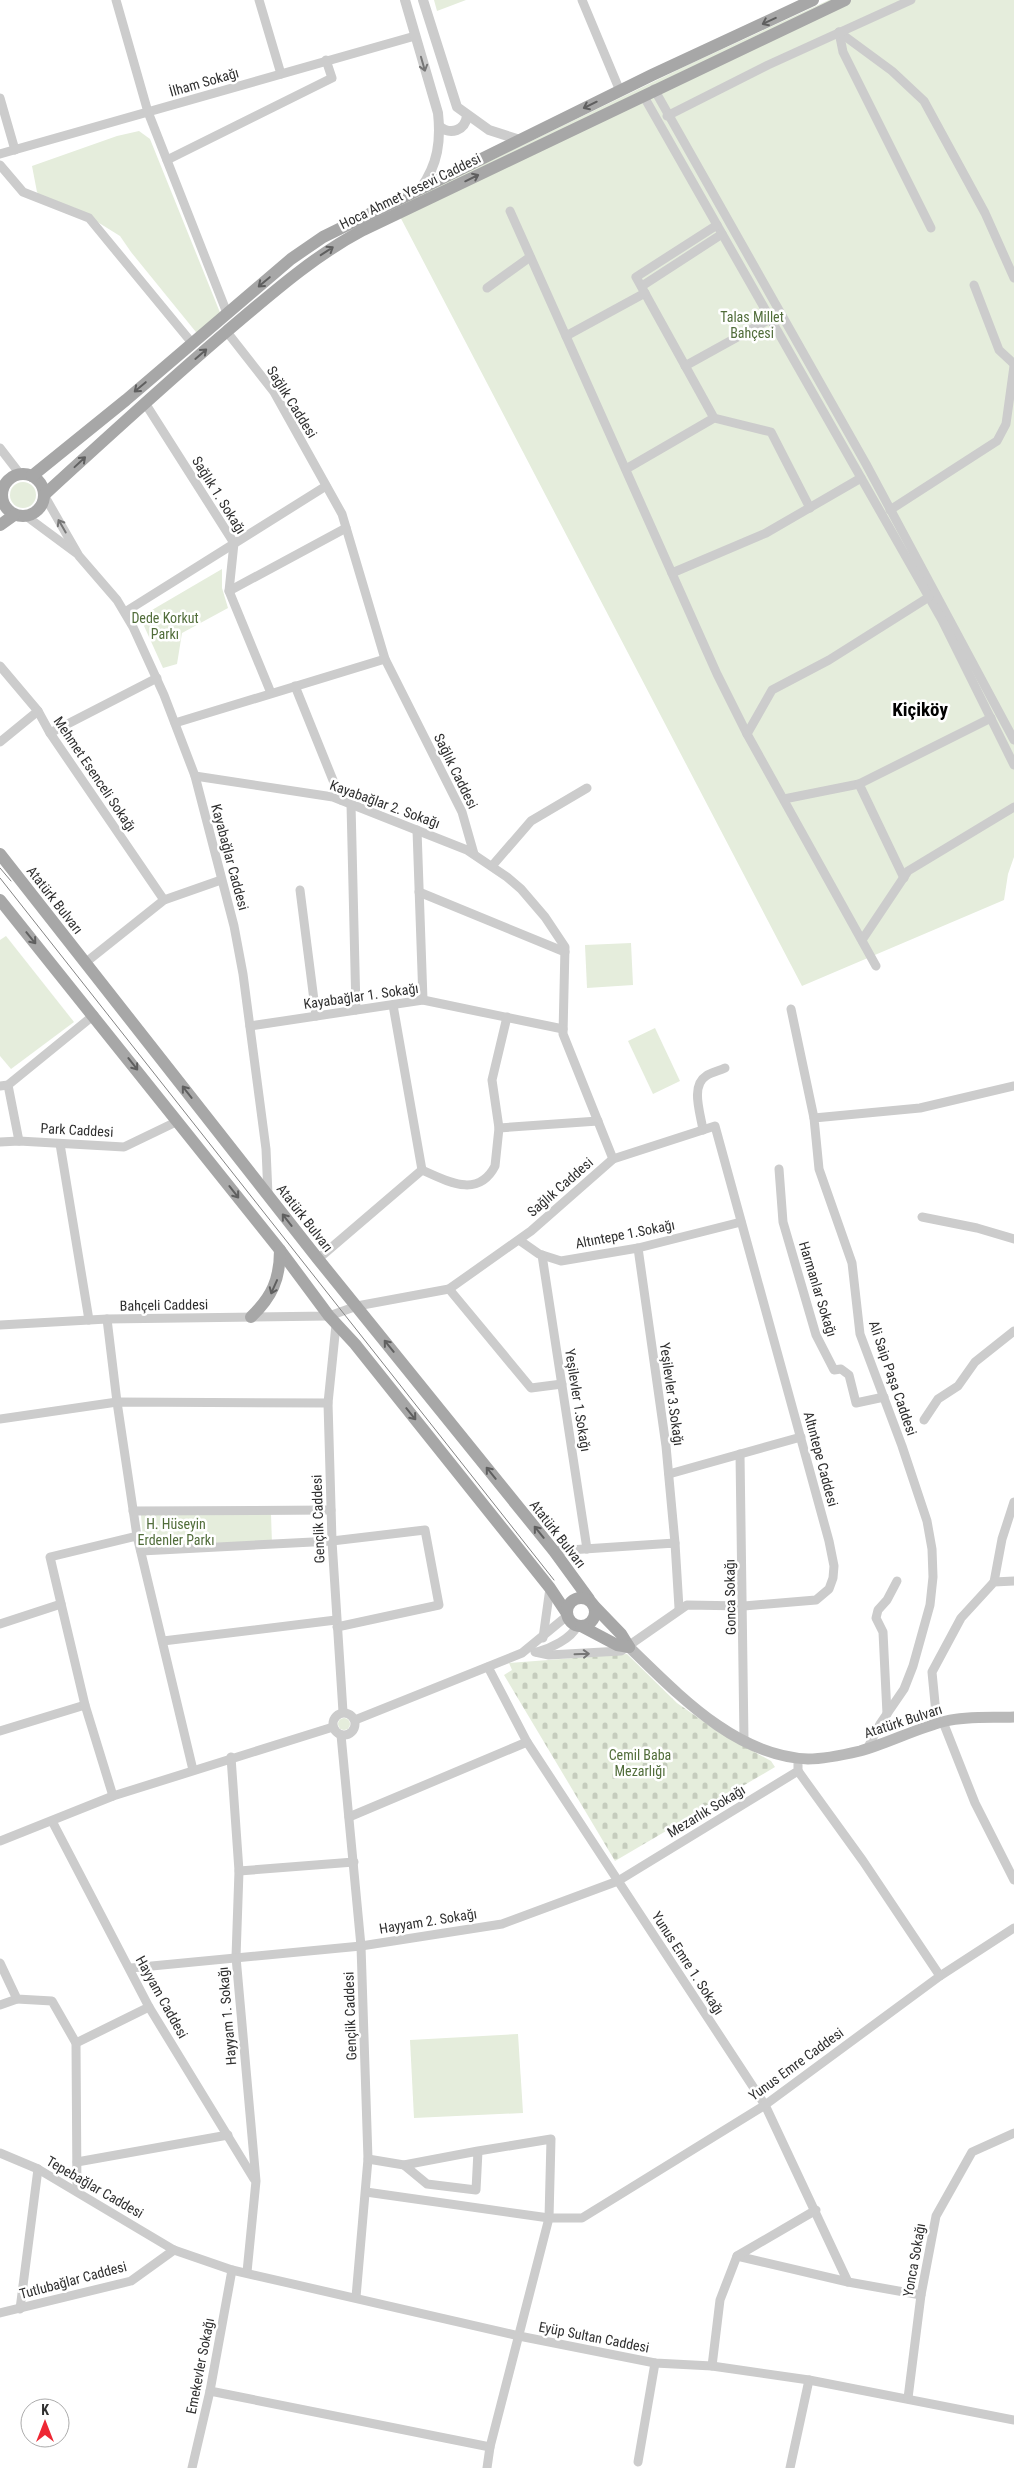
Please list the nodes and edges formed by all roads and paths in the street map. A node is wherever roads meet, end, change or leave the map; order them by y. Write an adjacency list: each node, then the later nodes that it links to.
1 (116, 0): 16 (street)
2 (259, 0): 12 (street)
3 (405, 0): 10 (street)
4 (423, 0): 17 (street)
5 (582, 0): 13 (street)
6 (813, 0): 13 (main road, Hoca Ahmet Yesevi Caddesi, one-way to 13)
7 (845, 0): 14 (main road, Hoca Ahmet Yesevi Caddesi)
8 (911, 0): 9 (street)
9 (839, 32): 18 (street); 28 (street); 31 (street)
10 (415, 36): 11 (street, İlham Sokağı); 19 (street, one-way to 19)
11 (326, 60): 12 (street, İlham Sokağı); 23 (street)
12 (280, 74): 16 (street, İlham Sokağı)
13 (620, 91): 20 (main road, Hoca Ahmet Yesevi Caddesi, one-way to 20)
14 (648, 92): 18 (street); 27 (street); 37 (main road, Hoca Ahmet Yesevi Caddesi, one-way to 14)
15 (0, 98): 21 (street)
16 (148, 112): 21 (street, İlham Sokağı); 23 (street)
17 (467, 116): 19 (street); 20 (street)
18 (667, 116): 53 (street)
19 (439, 126): 25 (street)
20 (520, 140): 25 (main road, Hoca Ahmet Yesevi Caddesi)
21 (15, 150): 22 (street, İlham Sokağı)
22 (0, 154)
23 (167, 160): 35 (street)
24 (0, 165): 39 (street)
25 (421, 188): 35 (main road, Hoca Ahmet Yesevi Caddesi, one-way to 35)
26 (510, 211): 30 (street)
27 (717, 224): 29 (street); 34 (street)
28 (931, 228)
29 (722, 234): 34 (street); 36 (street)
30 (530, 257): 33 (street); 38 (street)
31 (1014, 278)
32 (974, 285): 40 (street)
33 (487, 288)
34 (644, 289): 38 (street); 41 (street)
35 (227, 313): 39 (main road, Hoca Ahmet Yesevi Caddesi)
36 (770, 319): 41 (street); 48 (street)
37 (227, 332): 43 (main road, Hoca Ahmet Yesevi Caddesi, one-way to 37); 49 (street, Sağlık Caddesi)
38 (566, 336): 46 (street)
39 (192, 343): 47 (main road, Hoca Ahmet Yesevi Caddesi, one-way to 47)
40 (1014, 365): 42 (street)
41 (685, 366): 44 (street)
42 (1013, 381): 53 (street)
43 (144, 403): 51 (main road, Hoca Ahmet Yesevi Caddesi, one-way to 43); 57 (street, Sağlık 1. Sokağı)
44 (714, 418): 46 (street); 52 (street)
45 (0, 448): 47 (street)
46 (626, 469): 59 (street)
47 (26, 475): 50 (main road); 51 (main road)
48 (861, 478): 52 (street); 61 (street)
49 (326, 486): 56 (street, Sağlık Caddesi); 57 (street)
50 (1, 491): 54 (main road)
51 (44, 495): 54 (main road); 58 (street, Kayabağlar Caddesi, one-way to 51)
52 (810, 508): 59 (street)
53 (890, 510): 73 (street)
54 (20, 516): 55 (main road); 58 (street, Kayabağlar Caddesi)
55 (0, 525)
56 (346, 528): 60 (street); 63 (street, Sağlık Caddesi)
57 (234, 543): 60 (street, Sağlık 1. Sokağı); 62 (street)
58 (79, 556): 62 (street, Kayabağlar Caddesi)
59 (672, 573): 72 (street)
60 (229, 591): 67 (street, Sağlık 1. Sokağı)
61 (929, 597): 69 (street); 72 (street)
62 (125, 612): 65 (street, Kayabağlar Caddesi)
63 (385, 659): 66 (street); 85 (street, Sağlık Caddesi)
64 (0, 666): 68 (street, Mehmet Esenceli Sokağı)
65 (157, 678): 70 (street, Kayabağlar Caddesi); 71 (street)
66 (295, 686): 67 (street); 80 (street)
67 (272, 694): 70 (street)
68 (38, 711): 71 (street, Mehmet Esenceli Sokağı); 74 (street)
69 (991, 718): 75 (street); 77 (street)
70 (176, 723): 76 (street, Kayabağlar Caddesi)
71 (50, 733): 92 (street, Mehmet Esenceli Sokağı)
72 (747, 734): 79 (street)
73 (1014, 740)
74 (0, 742)
75 (1014, 765)
76 (195, 776): 80 (street, Kayabağlar 2. Sokağı); 88 (street, Kayabağlar Caddesi)
77 (859, 784): 79 (street); 87 (street)
78 (587, 788): 86 (street)
79 (784, 799): 93 (street)
80 (341, 800): 81 (street, Kayabağlar 2. Sokağı)
81 (351, 804): 83 (street, Kayabağlar 2. Sokağı); 100 (street)
82 (1014, 807): 87 (street)
83 (416, 830): 85 (street, Kayabağlar 2. Sokağı); 90 (street)
84 (0, 854): 95 (main road, Atatürk Bulvarı)
85 (474, 854): 86 (street, Sağlık Caddesi)
86 (492, 866): 94 (street, Sağlık Caddesi)
87 (904, 878): 93 (street)
88 (221, 880): 92 (street); 104 (street, Kayabağlar Caddesi)
89 (300, 890): 102 (street)
90 (419, 892): 94 (street); 97 (street)
91 (0, 900): 101 (main road, one-way to 101)
92 (164, 900): 95 (street)
93 (862, 940): 96 (street)
94 (565, 952): 105 (street, Sağlık Caddesi)
95 (85, 963): 120 (main road, Atatürk Bulvarı, one-way to 95)
96 (876, 966)
97 (423, 1000): 98 (street, Kayabağlar 1. Sokağı); 103 (street, Kayabağlar 1. Sokağı)
98 (393, 1004): 100 (street, Kayabağlar 1. Sokağı); 119 (street)
99 (791, 1009): 109 (street, Ali Saip Paşa Caddesi)
100 (356, 1010): 102 (street, Kayabağlar 1. Sokağı)
101 (94, 1015): 107 (street); 110 (main road, one-way to 110)
102 (316, 1016): 104 (street, Kayabağlar 1. Sokağı)
103 (507, 1017): 105 (street, Kayabağlar 1. Sokağı); 112 (street)
104 (250, 1026): 120 (street, Kayabağlar Caddesi)
105 (563, 1029): 111 (street, Sağlık Caddesi)
106 (725, 1068): 113 (street)
107 (4, 1085): 114 (street)
108 (1014, 1086): 109 (street)
109 (814, 1118): 138 (street, Ali Saip Paşa Caddesi)
110 (178, 1121): 116 (street, Park Caddesi); 126 (main road, one-way to 126)
111 (598, 1121): 112 (street); 117 (street, Sağlık Caddesi)
112 (499, 1128): 119 (street)
113 (703, 1130): 117 (street); 122 (street, Altıntepe Caddesi)
114 (18, 1141): 115 (street, Park Caddesi); 116 (street, Park Caddesi)
115 (0, 1142)
116 (60, 1144): 133 (street)
117 (613, 1159): 124 (street, Sağlık Caddesi)
118 (778, 1169): 138 (street, Harmanlar Sokağı)
119 (422, 1170): 128 (street)
120 (268, 1195): 128 (main road, Atatürk Bulvarı, one-way to 120)
121 (922, 1217): 123 (street)
122 (741, 1222): 125 (street, Altıntepe 1.Sokağı); 143 (street, Altıntepe Caddesi)
123 (1014, 1239)
124 (519, 1240): 127 (street, Altıntepe 1.Sokağı); 129 (street, Sağlık Caddesi)
125 (638, 1248): 127 (street, Altıntepe 1.Sokağı); 145 (street, Yeşilevler 3.Sokağı)
126 (280, 1250): 131 (main road, one-way to 131); 134 (main road)
127 (542, 1255): 137 (street, Yeşilevler 1.Sokağı)
128 (318, 1259): 130 (main road, Atatürk Bulvarı)
129 (450, 1289): 130 (street, Sağlık Caddesi); 137 (street)
130 (357, 1306): 134 (street, Sağlık Caddesi); 154 (main road, Atatürk Bulvarı, one-way to 130)
131 (251, 1317): 132 (street, Bahçeli Caddesi); 134 (street, Bahçeli Caddesi)
132 (107, 1319): 133 (street, Bahçeli Caddesi); 139 (street)
133 (89, 1320): 135 (street, Bahçeli Caddesi)
134 (332, 1320): 140 (street, Gençlik Caddesi); 158 (main road, one-way to 158)
135 (0, 1325)
136 (1014, 1331): 142 (street)
137 (562, 1384): 152 (street, Yeşilevler 1.Sokağı)
138 (884, 1397): 175 (street, Ali Saip Paşa Caddesi)
139 (117, 1402): 140 (street); 141 (street); 148 (street)
140 (328, 1402): 147 (street, Gençlik Caddesi)
141 (0, 1419)
142 (924, 1420)
143 (801, 1437): 144 (street); 161 (street, Altıntepe Caddesi)
144 (740, 1454): 145 (street); 161 (street, Gonca Sokağı)
145 (669, 1474): 151 (street, Yeşilevler 3.Sokağı)
146 (1014, 1502): 157 (street)
147 (331, 1510): 148 (street); 150 (street, Gençlik Caddesi)
148 (133, 1511): 149 (street)
149 (137, 1536): 153 (street); 160 (street)
150 (332, 1541): 153 (street); 165 (street, Gençlik Caddesi); 165 (street)
151 (675, 1543): 152 (street); 162 (street, Yeşilevler 3.Sokağı)
152 (587, 1549): 154 (street)
153 (141, 1551): 168 (street)
154 (554, 1551): 159 (main road, Atatürk Bulvarı)
155 (897, 1581): 175 (street)
156 (1014, 1581): 157 (street)
157 (994, 1582): 178 (street)
158 (550, 1588): 163 (main road); 167 (street)
159 (592, 1603): 163 (main road); 166 (main road); 169 (main road, Atatürk Bulvarı)
160 (61, 1604): 164 (street); 173 (street)
161 (744, 1606): 162 (street, Altıntepe Caddesi); 182 (street, Gonca Sokağı)
162 (679, 1608): 169 (street, Altıntepe Caddesi)
163 (567, 1614): 166 (main road); 167 (street)
164 (0, 1624)
165 (336, 1624): 168 (street); 174 (street, Gençlik Caddesi)
166 (579, 1626): 169 (main road, Atatürk Bulvarı); 170 (street)
167 (542, 1638): 171 (street)
168 (163, 1641): 187 (street)
169 (629, 1647): 170 (street, one-way to 169); 182 (main road, Atatürk Bulvarı)
170 (535, 1652): 171 (street)
171 (522, 1653): 172 (street)
172 (488, 1667): 177 (street); 183 (street, Yunus Emre 1. Sokağı)
173 (85, 1704): 180 (street); 189 (street)
174 (343, 1712): 177 (street); 179 (street)
175 (887, 1714): 184 (street, Ali Saip Paşa Caddesi)
176 (1014, 1718): 178 (main road, Atatürk Bulvarı)
177 (355, 1720): 181 (street)
178 (940, 1723): 184 (main road, Atatürk Bulvarı); 195 (street)
179 (333, 1727): 181 (street); 185 (street)
180 (0, 1731)
181 (341, 1735): 190 (street, Gençlik Caddesi)
182 (744, 1740): 186 (main road, Atatürk Bulvarı)
183 (527, 1742): 190 (street); 196 (street, Yunus Emre 1. Sokağı)
184 (866, 1749): 186 (main road, Atatürk Bulvarı)
185 (232, 1757): 187 (street); 194 (street, Hayyam 1. Sokağı)
186 (798, 1758): 188 (street)
187 (193, 1770): 189 (street)
188 (798, 1771): 196 (street, Mezarlık Sokağı); 202 (street)
189 (113, 1796): 191 (street)
190 (349, 1817): 193 (street, Gençlik Caddesi)
191 (52, 1821): 192 (street); 201 (street, Hayyam Caddesi)
192 (0, 1841)
193 (354, 1862): 194 (street); 198 (street, Gençlik Caddesi)
194 (239, 1871): 199 (street, Hayyam 1. Sokağı)
195 (1014, 1880)
196 (618, 1881): 198 (street, Hayyam 2. Sokağı); 207 (street, Yunus Emre 1. Sokağı)
197 (1014, 1928): 202 (street, Yunus Emre Caddesi)
198 (361, 1946): 199 (street, Hayyam 2. Sokağı); 212 (street, Gençlik Caddesi)
199 (236, 1957): 201 (street, Hayyam 2. Sokağı); 216 (street, Hayyam 1. Sokağı)
200 (0, 1963): 203 (street)
201 (131, 1968): 205 (street, Hayyam Caddesi)
202 (940, 1976): 207 (street, Yunus Emre Caddesi)
203 (17, 1999): 204 (street); 206 (street)
204 (0, 2005)
205 (149, 2007): 206 (street); 209 (street, Hayyam Caddesi)
206 (76, 2043): 213 (street)
207 (765, 2105): 219 (street, Yunus Emre 1. Sokağı); 220 (street, Yunus Emre Caddesi)
208 (1014, 2133): 226 (street, Yonca Sokağı)
209 (228, 2135): 213 (street); 216 (street, Hayyam Caddesi)
210 (478, 2151): 214 (street); 214 (street); 220 (street)
211 (0, 2153): 215 (street, Tepebağlar Caddesi)
212 (368, 2160): 214 (street); 218 (street, Gençlik Caddesi)
213 (77, 2162): 217 (street)
214 (404, 2165)
215 (38, 2169): 217 (street, Tepebağlar Caddesi); 228 (street)
216 (256, 2181): 224 (street, Hayyam 1. Sokağı)
217 (77, 2191): 221 (street, Tepebağlar Caddesi)
218 (366, 2192): 220 (street, Yunus Emre Caddesi); 227 (street, Gençlik Caddesi)
219 (816, 2210): 222 (street); 225 (street, Yunus Emre 1. Sokağı)
220 (550, 2218): 230 (street)
221 (174, 2250): 223 (street, Eyüp Sultan Caddesi); 228 (street, Tutlubağlar Caddesi)
222 (738, 2256): 225 (street); 232 (street)
223 (232, 2270): 224 (street, Eyüp Sultan Caddesi); 234 (street, Emekevler Sokağı)
224 (247, 2272): 227 (street, Eyüp Sultan Caddesi)
225 (848, 2282): 226 (street)
226 (921, 2295): 235 (street, Yonca Sokağı)
227 (356, 2297): 230 (street, Eyüp Sultan Caddesi)
228 (20, 2309): 229 (street, Tutlubağlar Caddesi)
229 (0, 2313)
230 (519, 2336): 231 (street, Eyüp Sultan Caddesi); 237 (street)
231 (655, 2363): 232 (street, Eyüp Sultan Caddesi); 238 (street)
232 (712, 2366): 233 (street, Eyüp Sultan Caddesi)
233 (809, 2380): 235 (street, Eyüp Sultan Caddesi); 241 (street)
234 (210, 2391): 237 (street); 239 (street, Emekevler Sokağı)
235 (908, 2398): 236 (street, Eyüp Sultan Caddesi)
236 (1014, 2420)
237 (490, 2448): 240 (street)
238 (638, 2462)
239 (192, 2468)
240 (487, 2468)
241 (790, 2468)

